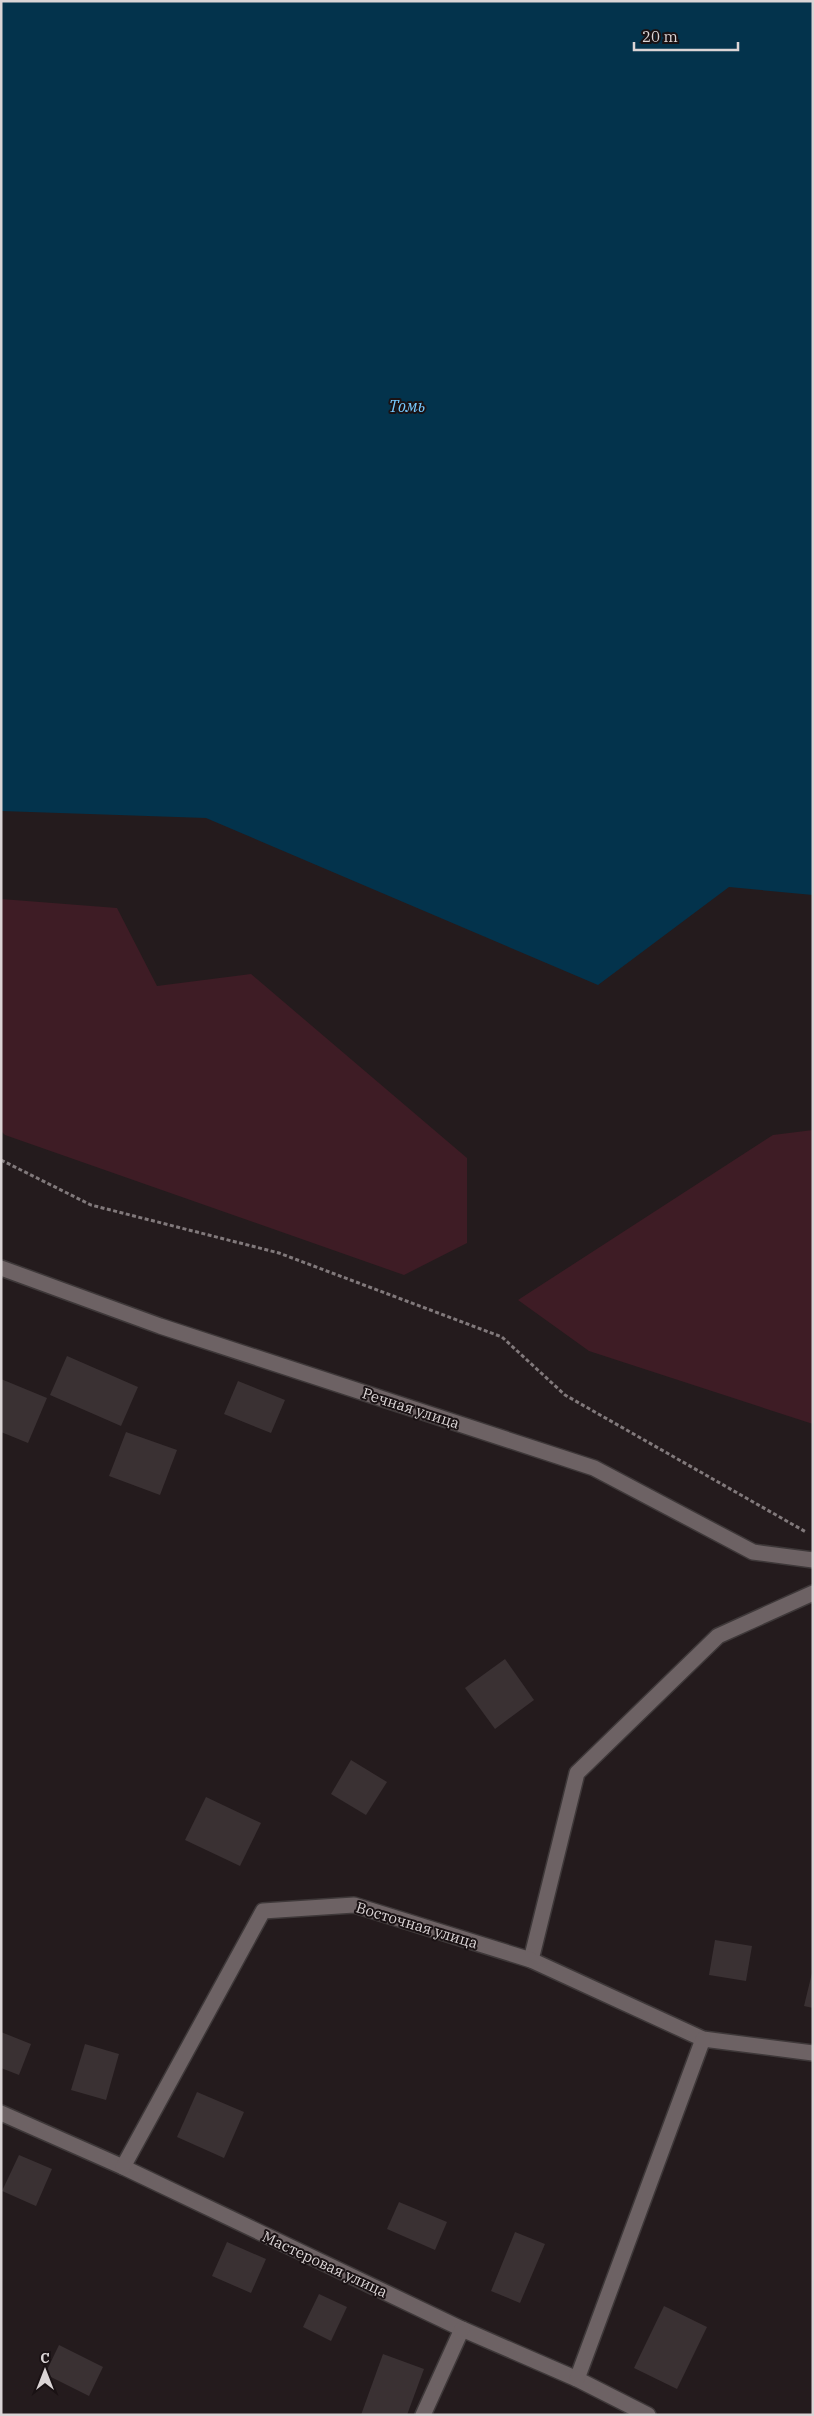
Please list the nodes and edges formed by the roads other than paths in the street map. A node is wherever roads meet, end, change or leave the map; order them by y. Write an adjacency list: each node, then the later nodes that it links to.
1 (1, 1268): 2 (street, Речная улица)
2 (813, 1560)
3 (813, 1593): 4 (street)
4 (531, 1960): 5 (street, Восточная улица); 8 (street, Восточная улица)
5 (703, 2039): 6 (street, Восточная улица); 10 (street)
6 (813, 2053)
7 (1, 2113): 8 (street, Мастеровая улица)
8 (122, 2167): 9 (street, Мастеровая улица)
9 (462, 2329): 10 (street, Мастеровая улица); 11 (street)
10 (577, 2379): 12 (street, Мастеровая улица)
11 (423, 2415)
12 (648, 2415)

